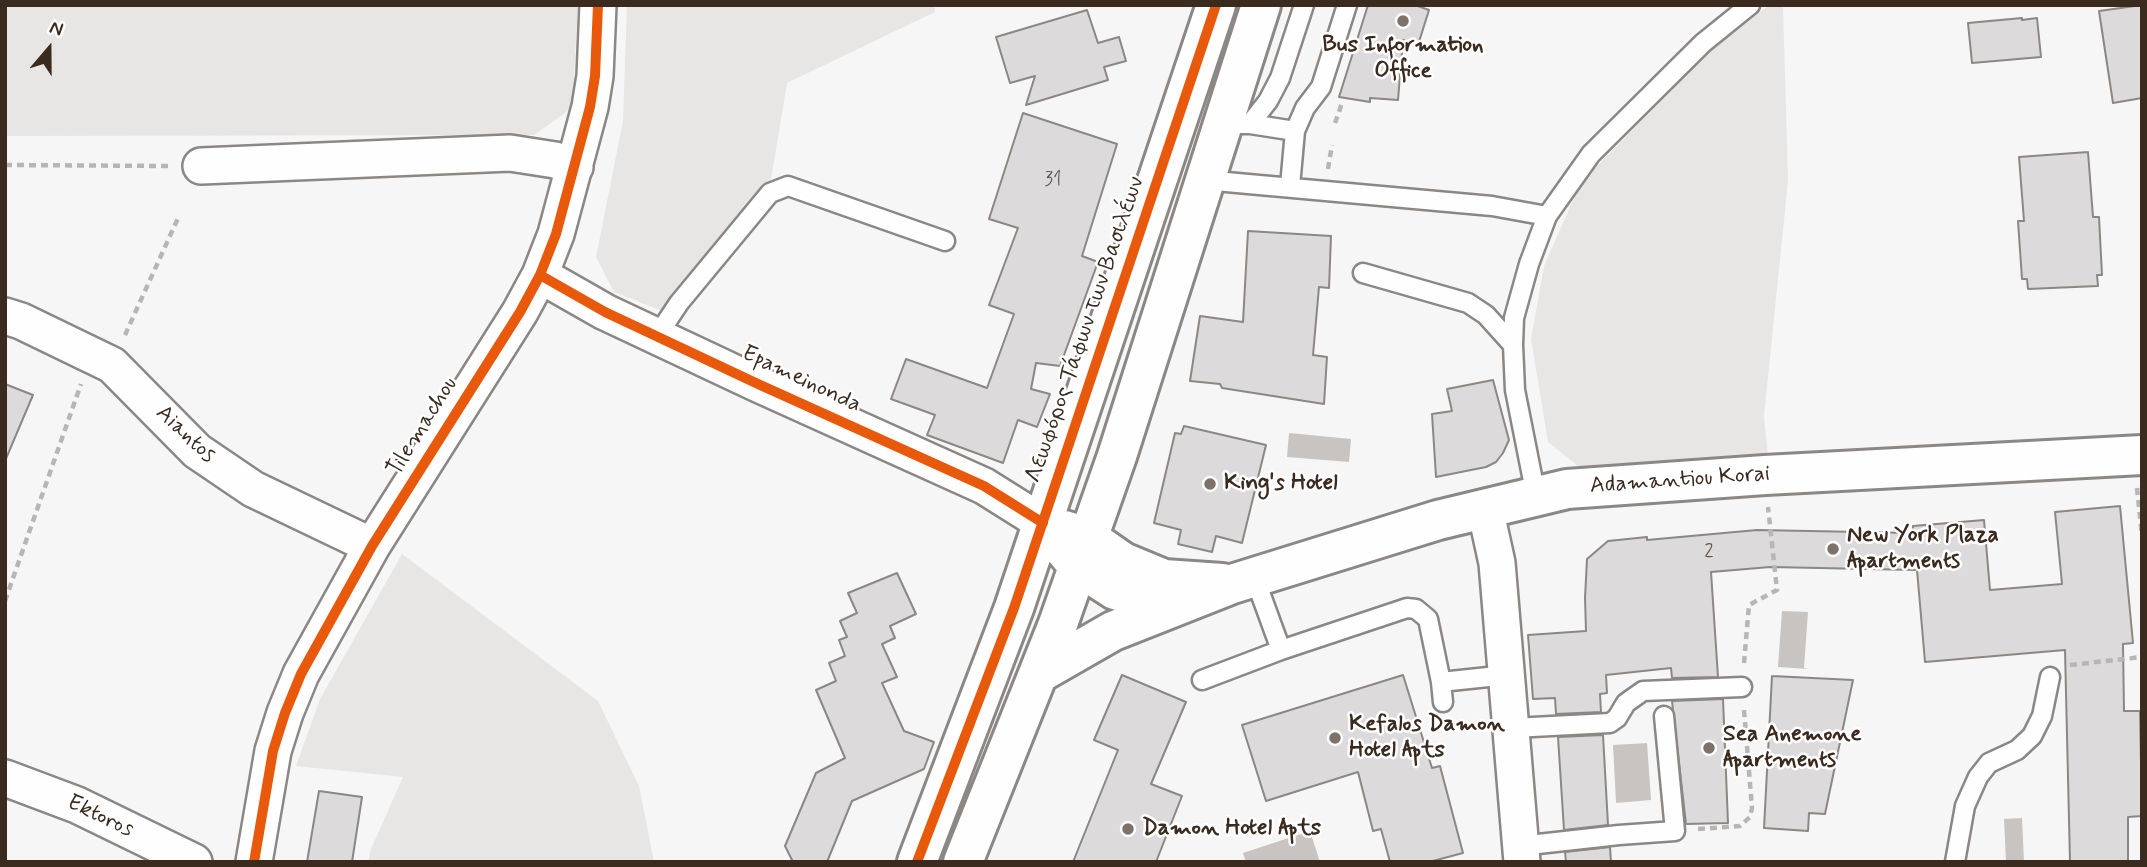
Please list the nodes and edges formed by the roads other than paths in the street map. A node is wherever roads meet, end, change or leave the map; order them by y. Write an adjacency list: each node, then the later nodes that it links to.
1 (598, 5): 10 (street, Tilemachou)
2 (1216, 5): 23 (main road, Λεωφόρος Τάφων των Βασιλέων)
3 (1261, 5): 7 (main road)
4 (1304, 5): 7 (lane)
5 (1347, 5): 8 (lane)
6 (1749, 5): 13 (lane)
7 (1236, 124): 8 (lane); 11 (main road)
8 (1295, 131): 12 (lane)
9 (201, 166): 10 (street)
10 (575, 167): 16 (street, Tilemachou)
11 (1204, 180): 12 (lane); 25 (main road)
12 (1290, 186): 13 (lane)
13 (1547, 216): 19 (lane)
14 (946, 240): 18 (lane)
15 (1363, 273): 19 (lane)
16 (540, 275): 18 (street, Epameinonda); 24 (street, Tilemachou)
17 (5, 316): 24 (street, Aiantos)
18 (657, 336): 23 (street, Epameinonda)
19 (1513, 345): 21 (lane)
20 (2138, 455): 21 (main road, Adamantiou Korai)
21 (1536, 496): 22 (main road, Adamantiou Korai)
22 (1486, 508): 26 (main road, Adamantiou Korai); 30 (street)
23 (1043, 523): 25 (main road, Adamantiou Korai); 42 (main road, Λεωφόρος Τάφων των Βασιλέων)
24 (372, 546): 41 (street, Tilemachou)
25 (1083, 551): 26 (main road, Adamantiou Korai); 27 (main road, Adamantiou Korai); 29 (main road)
26 (1243, 580): 27 (main road, Adamantiou Korai); 28 (lane)
27 (1176, 606): 29 (main road)
28 (1281, 650): 32 (lane); 33 (lane)
29 (1038, 674): 43 (main road)
30 (1507, 675): 33 (lane); 37 (street)
31 (2050, 677): 44 (lane)
32 (1202, 680)
33 (1441, 682): 35 (lane)
34 (1742, 687): 37 (lane)
35 (1443, 702)
36 (1664, 716): 39 (lane)
37 (1513, 728): 39 (street)
38 (5, 778): 40 (street, Ektoros)
39 (1521, 854)
40 (194, 862)
41 (254, 862)
42 (917, 862)
43 (962, 862)
44 (1955, 862)

